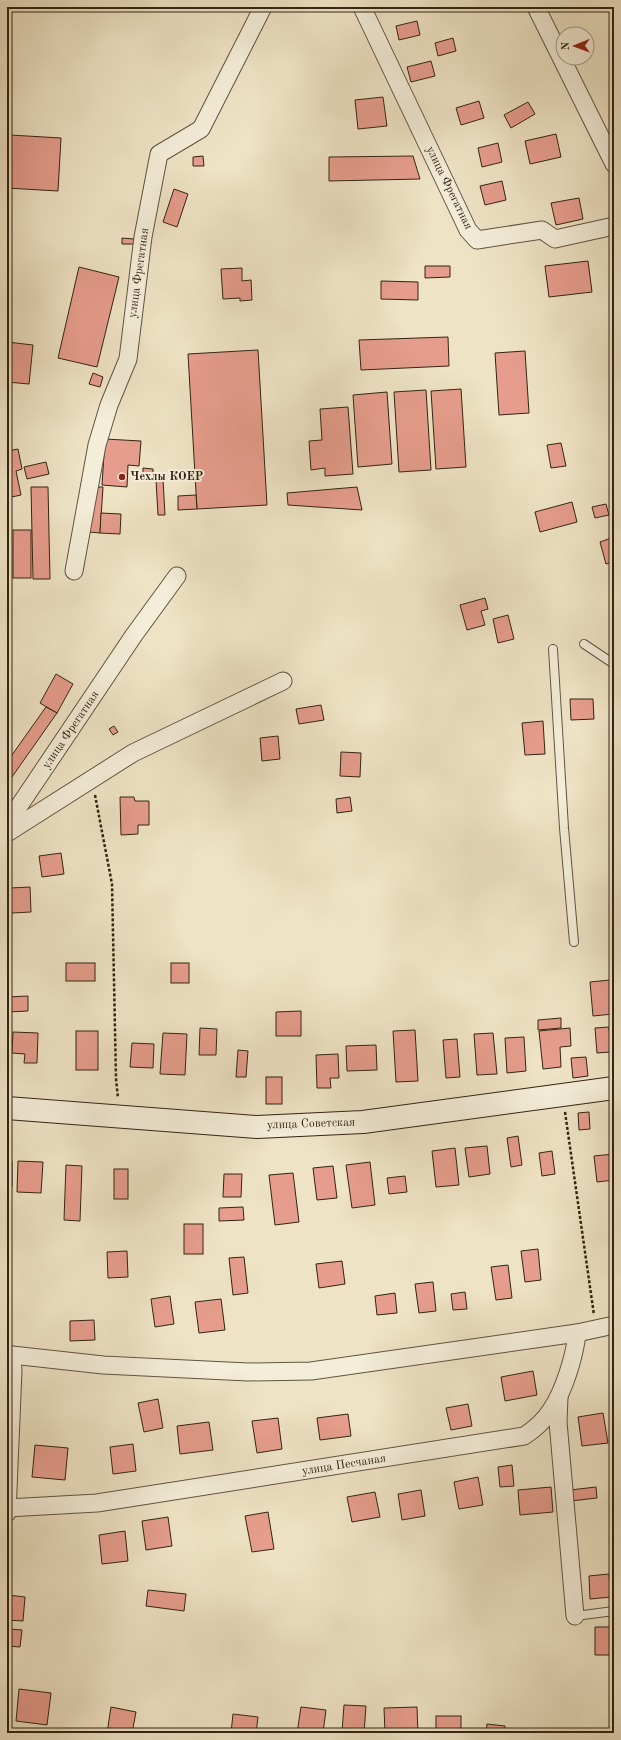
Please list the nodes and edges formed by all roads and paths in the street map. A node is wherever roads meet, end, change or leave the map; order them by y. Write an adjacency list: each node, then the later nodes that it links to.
1 (263, 7): 6 (street, улица Фрегатная)
2 (362, 7): 5 (street, улица Фрегатная)
3 (536, 7): 4 (street)
4 (614, 164)
5 (614, 226)
6 (74, 571)
7 (177, 576): 13 (street, улица Фрегатная)
8 (584, 644): 10 (lane)
9 (553, 649): 15 (lane)
10 (614, 664)
11 (283, 681): 12 (street)
12 (92, 780): 14 (street); 19 (path)
13 (7, 824)
14 (7, 833)
15 (574, 942)
16 (614, 1088): 17 (street, улица Советская)
17 (562, 1095): 19 (street, улица Советская); 21 (path)
18 (7, 1108): 19 (street, улица Советская)
19 (120, 1117)
20 (614, 1325): 21 (street)
21 (596, 1329): 22 (street)
22 (577, 1333): 23 (street); 24 (street, улица Песчаная)
23 (10, 1355): 25 (street)
24 (559, 1393): 25 (street, улица Песчаная); 28 (street)
25 (7, 1508): 26 (street)
26 (7, 1513)
27 (614, 1611): 28 (lane)
28 (575, 1616)

